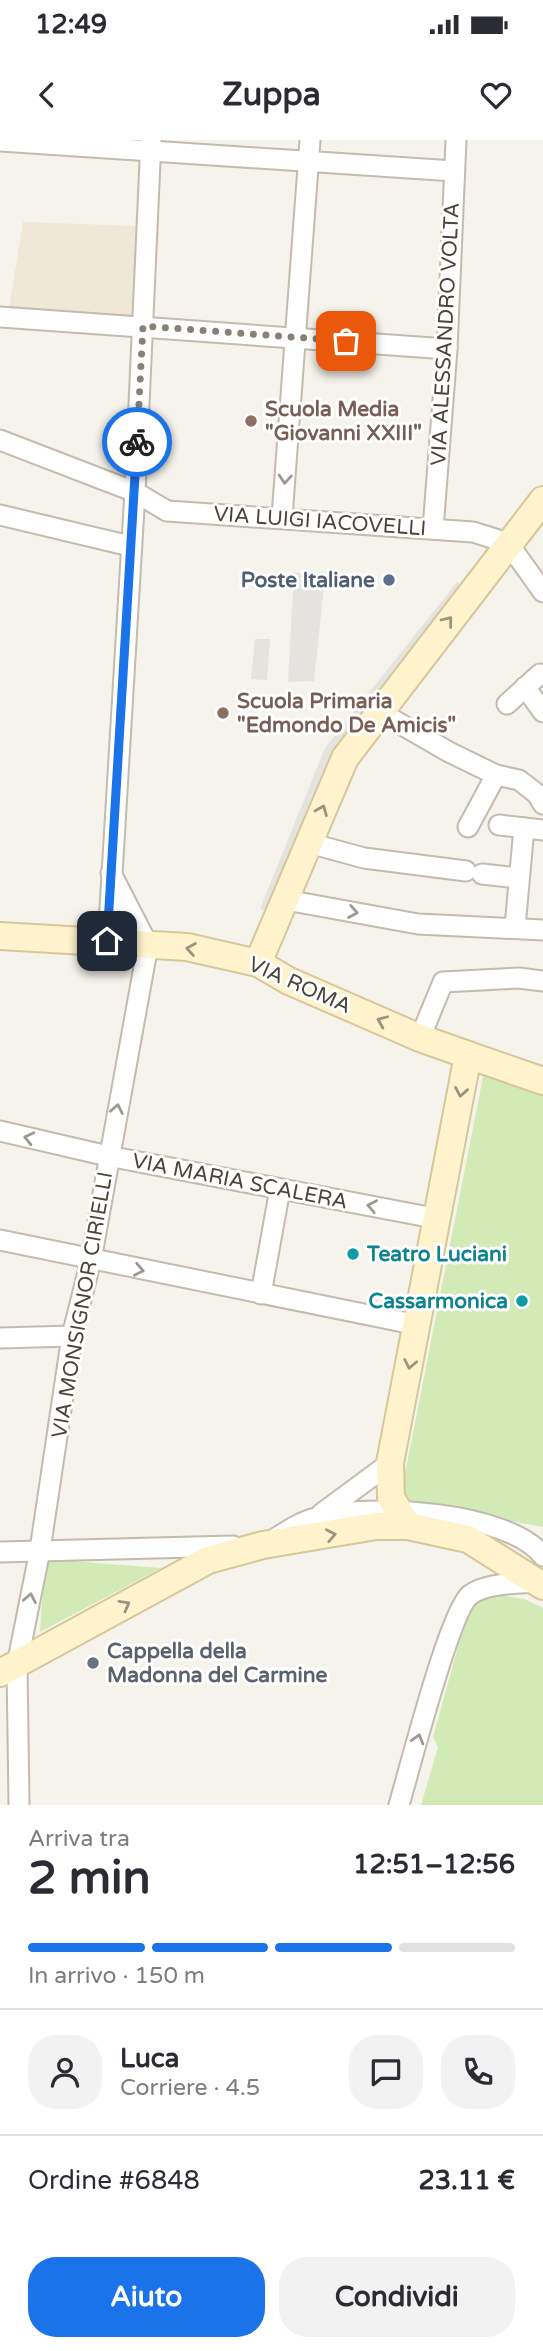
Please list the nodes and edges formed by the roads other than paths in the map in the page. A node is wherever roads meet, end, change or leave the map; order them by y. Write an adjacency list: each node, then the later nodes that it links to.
1 (310, 140): 5 (street)
2 (456, 140): 6 (street, VIA ALESSANDRO VOLTA)
3 (0, 141): 4 (street)
4 (151, 145): 5 (street); 8 (street)
5 (309, 160): 6 (street); 9 (street)
6 (454, 171): 10 (street, VIA ALESSANDRO VOLTA)
7 (0, 317): 8 (street)
8 (143, 326): 9 (street); 12 (street)
9 (295, 337): 10 (street); 15 (street, one-way to 15)
10 (447, 349): 16 (street, VIA ALESSANDRO VOLTA)
11 (0, 440): 12 (street, VIA LUIGI IACOVELLI)
12 (135, 492): 15 (street, VIA LUIGI IACOVELLI); 18 (street)
13 (543, 499): 17 (street)
14 (0, 515): 18 (street)
15 (282, 517): 16 (street, VIA LUIGI IACOVELLI)
16 (433, 529): 17 (street, VIA LUIGI IACOVELLI)
17 (508, 543): 19 (street); 21 (street, one-way to 17)
18 (130, 547): 29 (street)
19 (543, 592)
20 (507, 704): 22 (street)
21 (379, 711): 23 (street); 28 (street, one-way to 21)
22 (543, 712)
23 (496, 775): 24 (street); 26 (street)
24 (543, 804)
25 (499, 825): 27 (street)
26 (468, 827)
27 (534, 829): 30 (street)
28 (309, 843): 30 (street); 31 (street)
29 (111, 873): 35 (street); 36 (street)
30 (518, 878): 32 (street)
31 (286, 900): 32 (street, one-way to 32); 37 (street)
32 (515, 927): 33 (street)
33 (543, 930)
34 (0, 936): 35 (street, VIA ROMA)
35 (107, 941): 36 (street, VIA ROMA)
36 (148, 945): 37 (street, VIA ROMA, one-way to 36); 43 (street, VIA MONSIGNOR CIRIELLI, one-way to 36)
37 (258, 963): 39 (street, VIA ROMA, one-way to 37)
38 (543, 981): 39 (street)
39 (420, 1038): 40 (street, VIA ROMA)
40 (468, 1055): 41 (street, VIA ROMA); 45 (street, one-way to 45)
41 (543, 1082)
42 (0, 1131): 43 (street, VIA MARIA SCALERA, one-way to 42)
43 (108, 1156): 44 (street, VIA MARIA SCALERA); 47 (street, VIA MONSIGNOR CIRIELLI)
44 (281, 1189): 45 (street, VIA MARIA SCALERA, one-way to 44); 48 (street)
45 (439, 1219): 49 (street)
46 (0, 1240): 47 (street)
47 (91, 1261): 48 (street, one-way to 48); 50 (street, VIA MONSIGNOR CIRIELLI)
48 (261, 1294): 49 (street)
49 (418, 1325): 52 (street, one-way to 52)
50 (72, 1336): 51 (street); 56 (street, VIA MONSIGNOR CIRIELLI)
51 (0, 1338)
52 (390, 1463): 53 (street); 54 (street)
53 (316, 1518): 54 (street); 55 (street)
54 (402, 1518): 55 (street, one-way to 54); 58 (street); 59 (street)
55 (264, 1545): 56 (street); 60 (street, one-way to 55)
56 (40, 1550): 57 (street); 60 (street, VIA MONSIGNOR CIRIELLI, one-way to 56)
57 (0, 1552)
58 (543, 1556)
59 (538, 1584): 62 (street, one-way to 59)
60 (8, 1669): 61 (street, VIA MONSIGNOR CIRIELLI)
61 (19, 1805)
62 (399, 1805)

